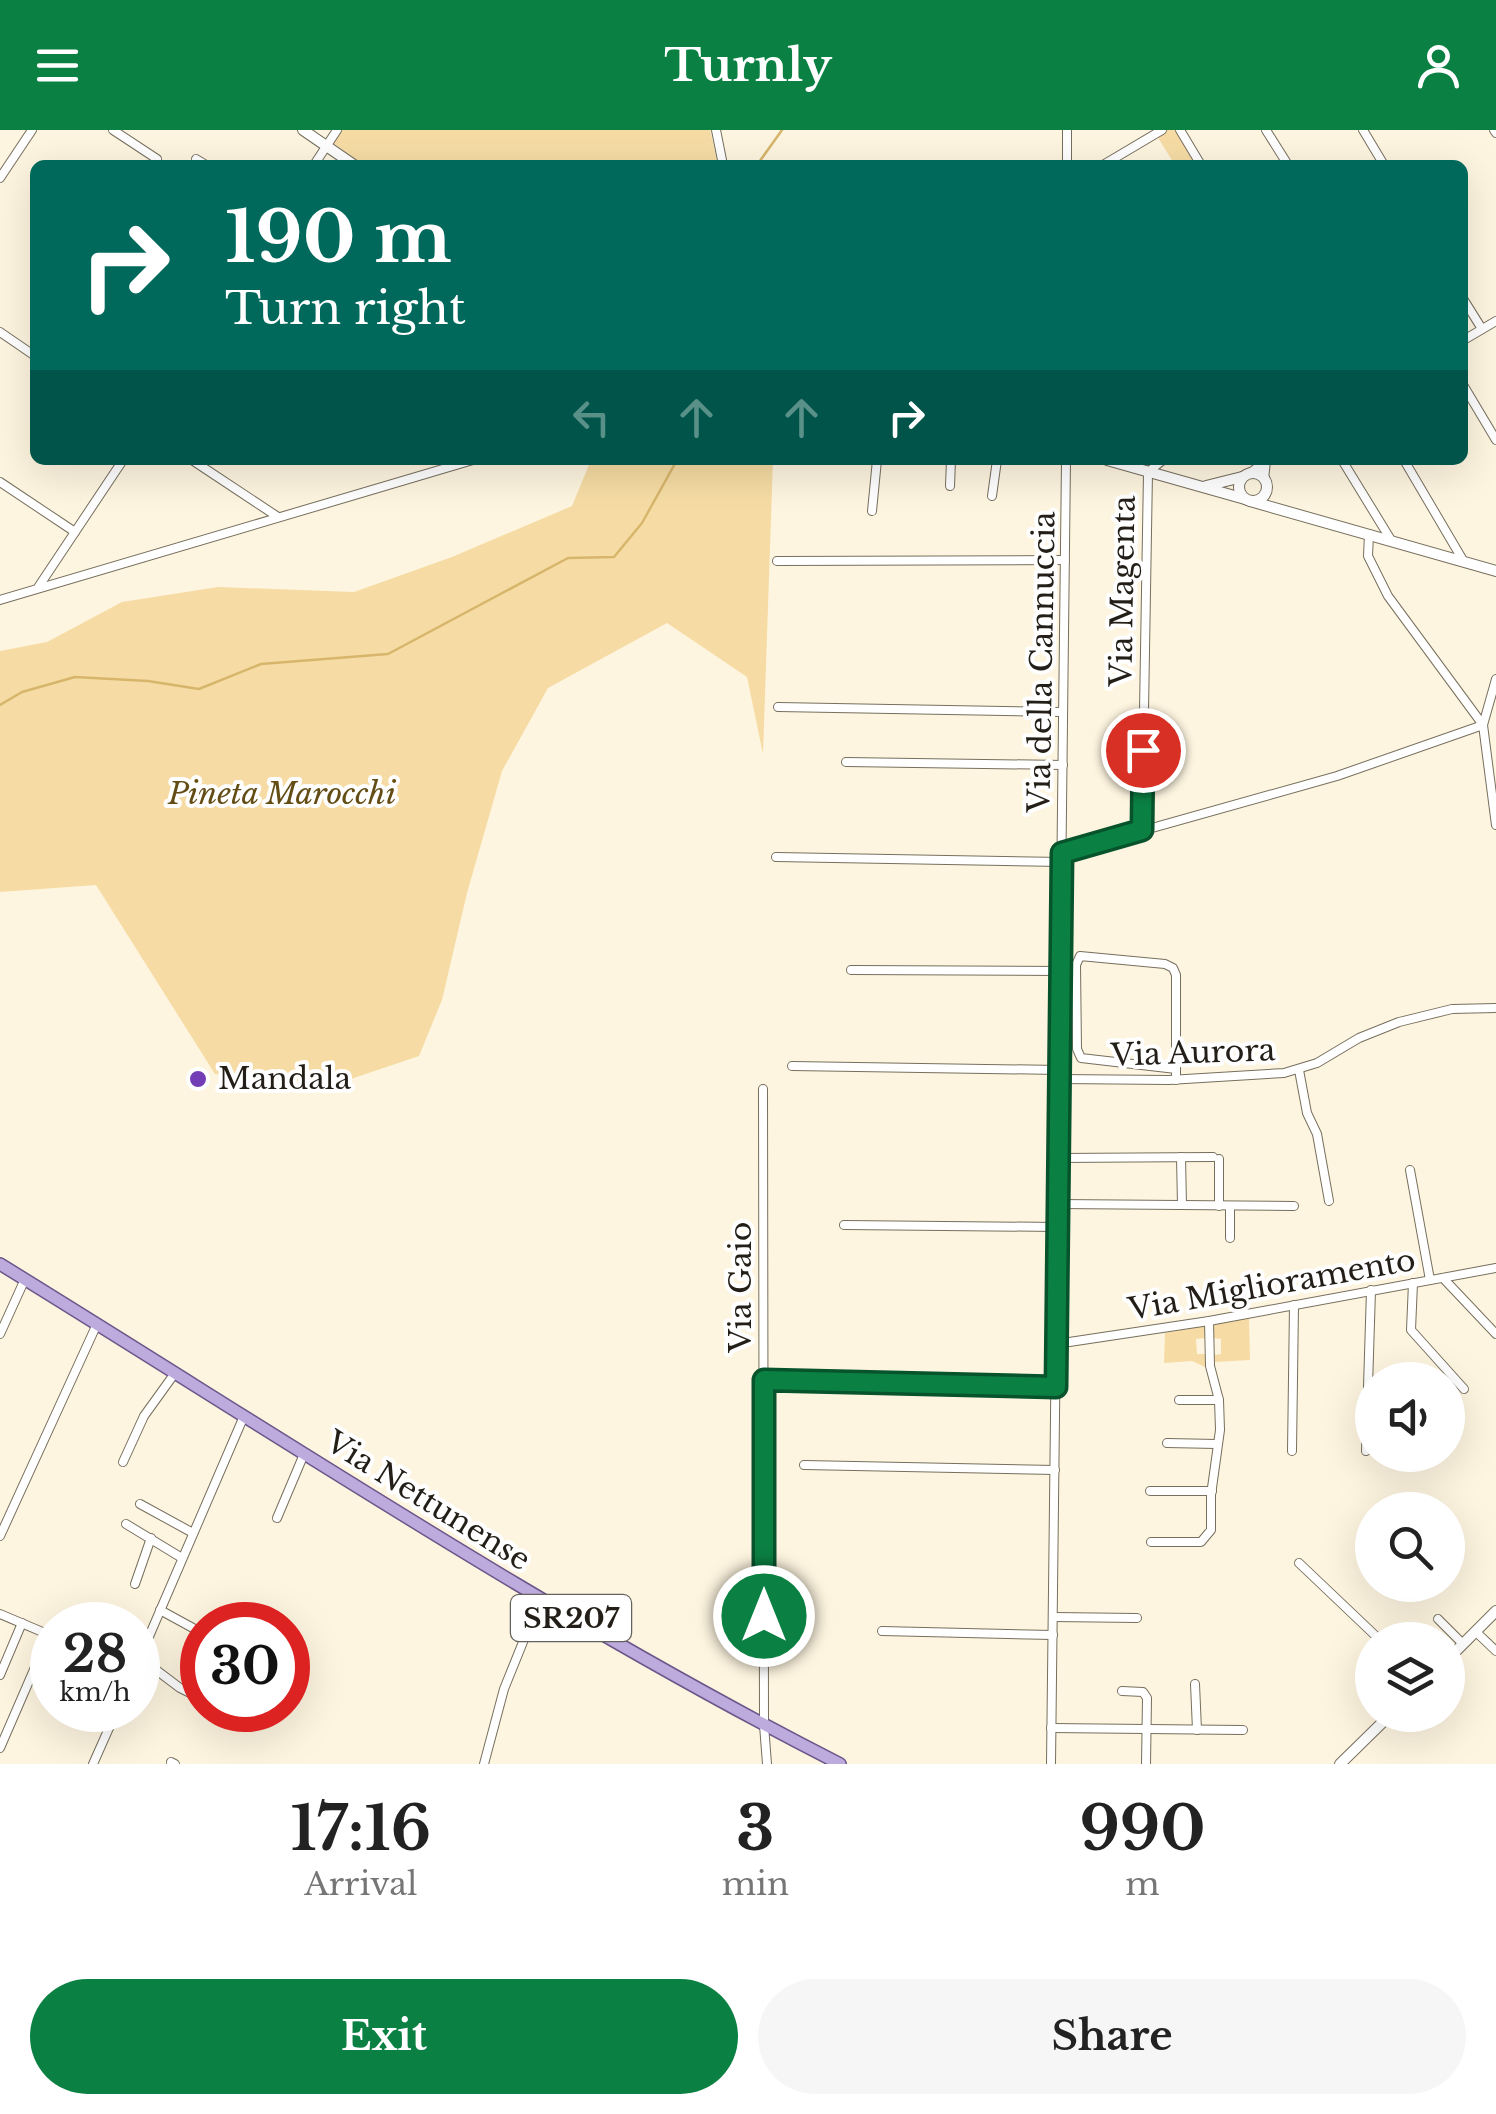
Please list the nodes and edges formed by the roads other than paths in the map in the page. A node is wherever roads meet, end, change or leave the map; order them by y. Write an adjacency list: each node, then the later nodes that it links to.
1 (113, 130): 13 (street)
2 (303, 130): 11 (street)
3 (337, 130): 11 (street)
4 (716, 130): 17 (street)
5 (1067, 130): 18 (street)
6 (1162, 130): 19 (street)
7 (1180, 130): 20 (street)
8 (1266, 130): 21 (street)
9 (1362, 130): 22 (street)
10 (30, 131): 23 (street)
11 (326, 146): 15 (street); 16 (street)
12 (196, 158): 14 (street)
13 (157, 160)
14 (199, 160)
15 (317, 160)
16 (347, 160)
17 (723, 160)
18 (1067, 160)
19 (1111, 160)
20 (1198, 160)
21 (1285, 160)
22 (1381, 160)
23 (0, 178)
24 (1468, 307): 26 (street)
25 (1496, 321): 26 (street)
26 (1482, 329): 28 (street)
27 (0, 332): 29 (street)
28 (1468, 337)
29 (30, 353)
30 (1468, 394): 31 (street)
31 (1496, 440)
32 (119, 465): 56 (street)
33 (200, 465): 55 (street)
34 (456, 465): 55 (street)
35 (876, 465): 53 (street)
36 (952, 465): 49 (street)
37 (996, 465): 51 (street)
38 (1066, 465): 59 (street, Via della Cannuccia)
39 (1124, 465): 45 (street)
40 (1156, 465): 45 (street)
41 (1260, 465): 46 (street)
42 (1266, 465): 48 (street)
43 (1345, 465): 58 (street)
44 (1407, 465): 61 (street)
45 (1148, 472): 50 (street); 72 (street, Via Magenta)
46 (1248, 474): 48 (street); 50 (street); 52 (street)
47 (0, 482): 56 (street)
48 (1266, 482): 52 (street); 54 (street)
49 (950, 486)
50 (1204, 486): 52 (street)
51 (992, 496)
52 (1247, 500): 54 (street)
53 (872, 510)
54 (1293, 514): 57 (street)
55 (278, 517): 63 (street)
56 (75, 532): 63 (street)
57 (1369, 534): 58 (street); 68 (street)
58 (1391, 540): 61 (street)
59 (1065, 560): 60 (street); 67 (street, Via della Cannuccia)
60 (777, 561)
61 (1464, 562): 62 (street)
62 (1496, 571)
63 (40, 586): 64 (street)
64 (0, 600)
65 (1496, 679): 68 (street)
66 (778, 708): 67 (street)
67 (1063, 712): 70 (street, Via della Cannuccia)
68 (1482, 725): 71 (street); 72 (street)
69 (846, 762): 70 (street)
70 (1063, 765): 74 (street, Via della Cannuccia)
71 (1496, 825)
72 (1142, 830): 74 (street)
73 (776, 857): 74 (street)
74 (1062, 858): 76 (street, Via della Cannuccia)
75 (850, 970): 76 (street)
76 (1061, 971): 81 (street, Via della Cannuccia)
77 (1496, 1008): 80 (street, Via Aurora)
78 (792, 1066): 81 (street, Via Aurora)
79 (1176, 1068): 79 (street); 82 (street)
80 (1300, 1070): 82 (street, Via Aurora); 87 (street)
81 (1059, 1074): 82 (street, Via Aurora); 85 (street, Via della Cannuccia)
82 (1176, 1080)
83 (763, 1090): 111 (street, Via Gaio)
84 (1182, 1157): 85 (street); 89 (street); 90 (street)
85 (1058, 1158): 88 (street, Via della Cannuccia)
86 (1410, 1170): 99 (street)
87 (1330, 1201)
88 (1058, 1204): 89 (street); 93 (street, Via della Cannuccia)
89 (1182, 1206): 90 (street)
90 (1224, 1206): 91 (street); 94 (street)
91 (1294, 1206)
92 (844, 1225): 93 (street)
93 (1057, 1227): 107 (street, Via della Cannuccia)
94 (1230, 1238)
95 (0, 1264): 98 (main road, Via Nettunense / SR207)
96 (1496, 1268): 97 (street, Via Miglioramento)
97 (1443, 1278): 99 (street, Via Miglioramento); 106 (street)
98 (25, 1279): 104 (main road, Via Nettunense / SR207); 105 (street)
99 (1430, 1280): 100 (street, Via Miglioramento)
100 (1413, 1283): 101 (street, Via Miglioramento); 109 (street)
101 (1370, 1290): 102 (street, Via Miglioramento); 108 (street)
102 (1294, 1304): 103 (street, Via Miglioramento); 118 (street)
103 (1209, 1320): 107 (street, Via Miglioramento); 114 (street)
104 (97, 1324): 110 (main road, Via Nettunense / SR207); 129 (street)
105 (0, 1334)
106 (1496, 1334)
107 (1056, 1344): 112 (street, Via della Cannuccia)
108 (1368, 1362)
109 (1439, 1362)
110 (175, 1373): 115 (main road, Via Nettunense / SR207); 120 (street)
111 (764, 1380): 112 (street); 156 (street, Via Gaio)
112 (1056, 1387): 122 (street, Via della Cannuccia)
113 (1179, 1400): 114 (street)
114 (1219, 1400): 117 (street)
115 (244, 1416): 119 (main road, Via Nettunense / SR207); 128 (street)
116 (1167, 1443): 117 (street)
117 (1217, 1444): 124 (street)
118 (1292, 1451)
119 (304, 1454): 126 (street); 135 (main road, Via Nettunense / SR207)
120 (123, 1462)
121 (804, 1465): 122 (street)
122 (1055, 1470): 139 (street, Via della Cannuccia)
123 (1150, 1491): 124 (street)
124 (1212, 1491): 131 (street)
125 (140, 1504): 128 (street)
126 (277, 1518)
127 (126, 1524): 130 (street)
128 (193, 1533): 132 (street)
129 (0, 1536)
130 (150, 1538): 132 (street); 134 (street)
131 (1152, 1542)
132 (182, 1558): 136 (street)
133 (1299, 1563): 143 (street)
134 (135, 1584)
135 (540, 1600): 156 (main road, Via Nettunense / SR207); 165 (street)
136 (160, 1610): 142 (street)
137 (1496, 1611): 148 (street)
138 (0, 1614): 145 (street)
139 (1053, 1617): 140 (street); 149 (street, Via della Cannuccia)
140 (1138, 1618)
141 (1438, 1619): 144 (street)
142 (180, 1621)
143 (1361, 1622)
144 (1441, 1622)
145 (22, 1623): 146 (street); 152 (street)
146 (30, 1627)
147 (882, 1631): 149 (street)
148 (1476, 1631): 150 (street); 151 (street)
149 (1053, 1635): 157 (street, Via della Cannuccia)
150 (1465, 1641)
151 (1496, 1651)
152 (0, 1674)
153 (30, 1682): 163 (street)
154 (1195, 1684): 159 (street)
155 (1122, 1691): 158 (street)
156 (764, 1725): 166 (street, Via Gaio); 167 (main road, Via Nettunense / SR207)
157 (1051, 1728): 158 (street); 168 (street, Via della Cannuccia)
158 (1147, 1729): 159 (street); 169 (street)
159 (1196, 1730): 160 (street)
160 (1243, 1730)
161 (107, 1732): 164 (street)
162 (1373, 1732): 170 (street)
163 (0, 1748)
164 (93, 1764)
165 (484, 1764)
166 (767, 1764)
167 (840, 1764)
168 (1051, 1764)
169 (1146, 1764)
170 (1340, 1764)

